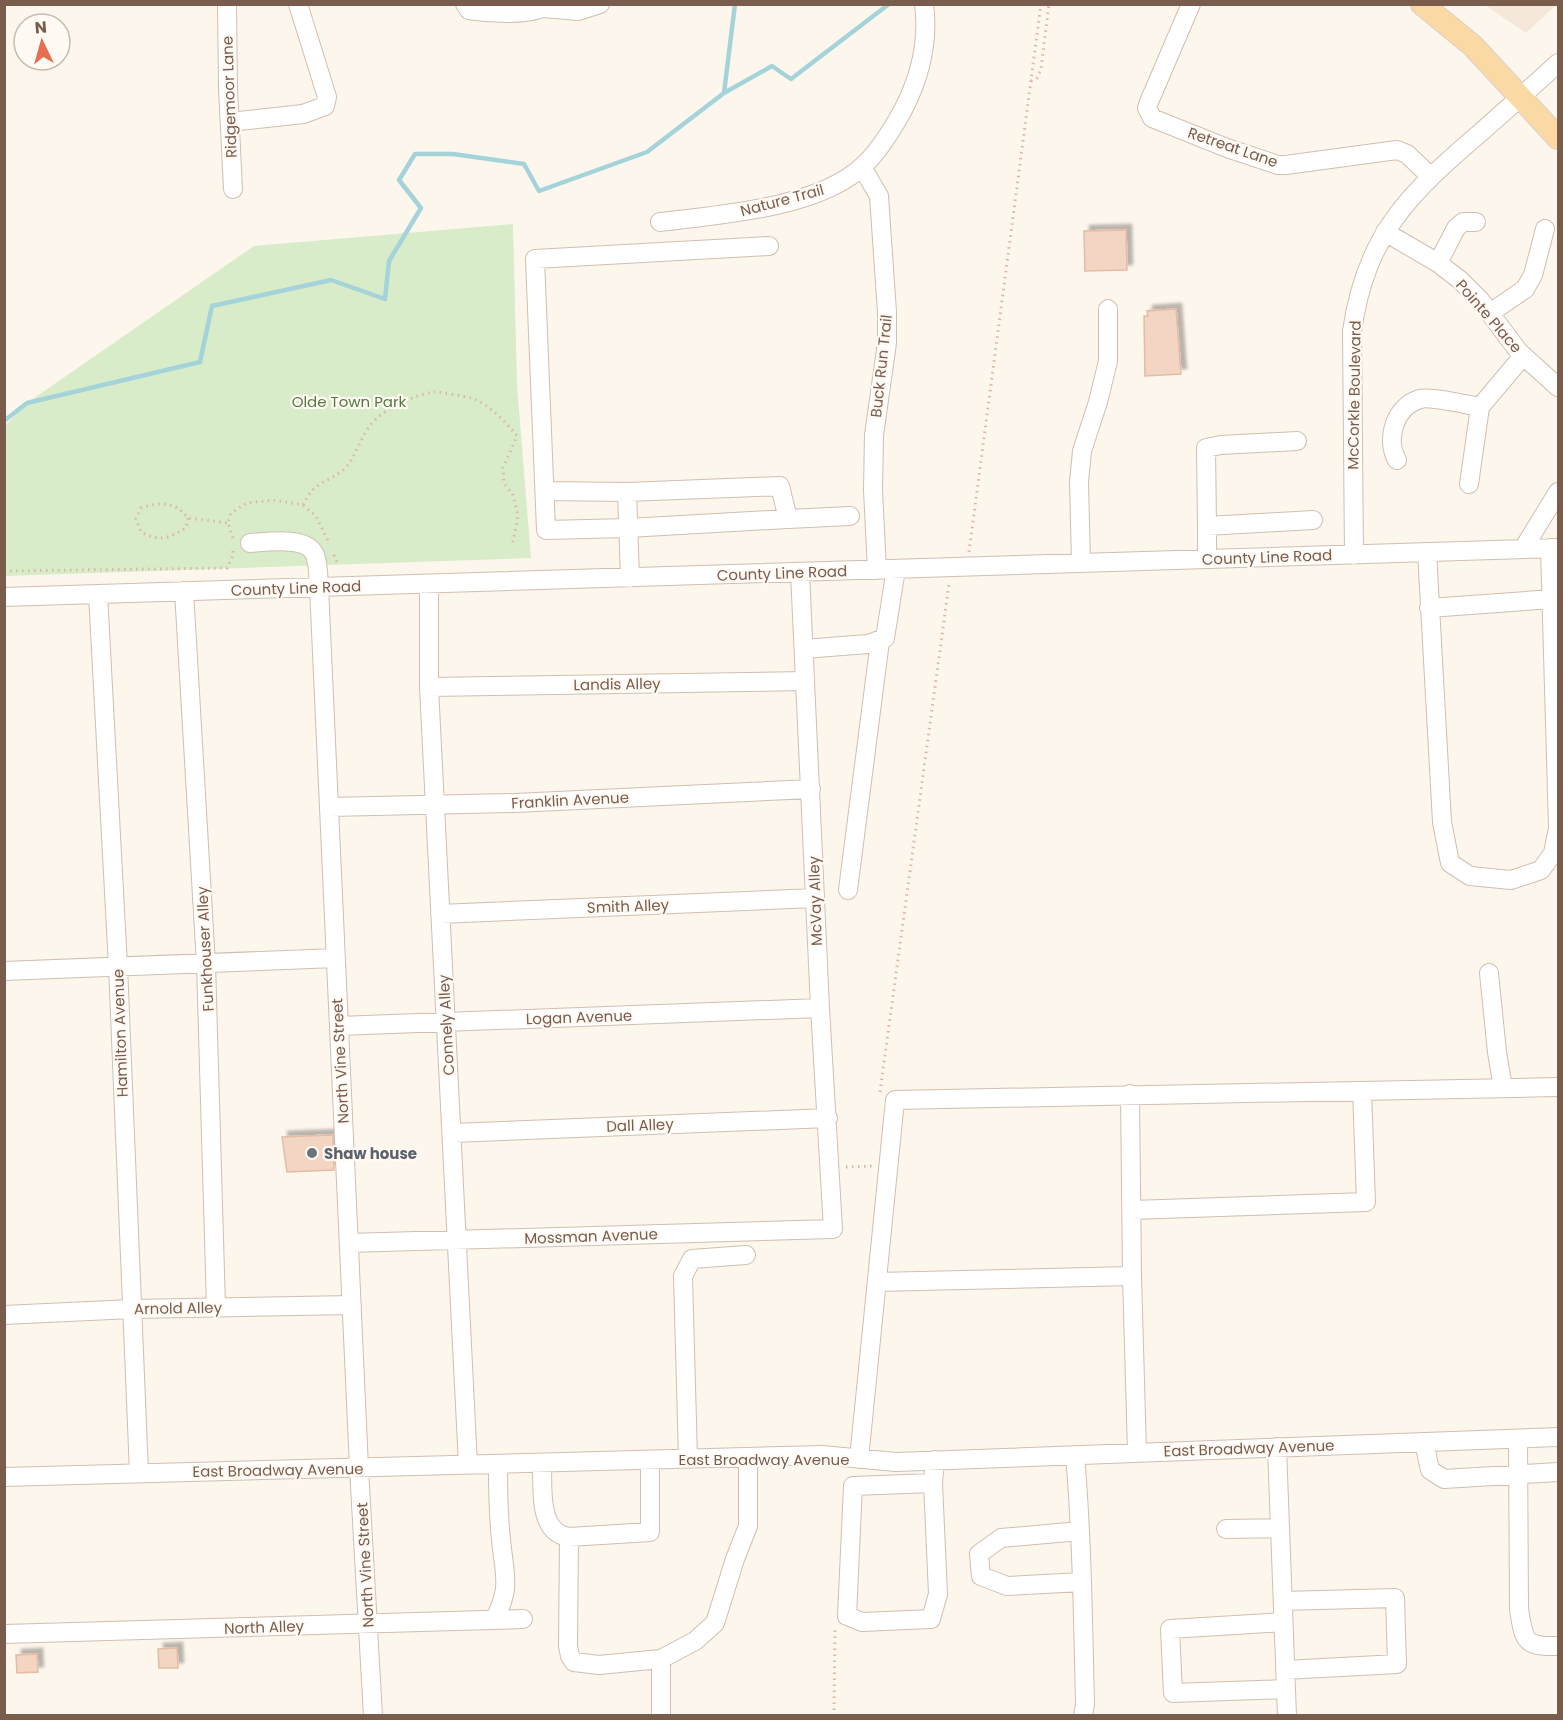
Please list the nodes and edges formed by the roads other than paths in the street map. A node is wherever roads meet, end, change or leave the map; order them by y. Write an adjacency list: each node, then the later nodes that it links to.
1 (227, 4): 11 (street, Ridgemoor Lane)
2 (298, 4): 11 (street)
3 (465, 4): 8 (street)
4 (600, 4): 8 (street)
5 (924, 4): 13 (street, Nature Trail)
6 (1191, 4): 14 (street, Retreat Lane)
7 (1422, 4): 10 (main road)
8 (547, 6)
9 (1558, 63): 10 (street, McCorkle Boulevard)
10 (1521, 98): 12 (main road); 14 (street, McCorkle Boulevard)
11 (230, 122): 15 (street, Ridgemoor Lane)
12 (1558, 138)
13 (862, 167): 16 (street, Nature Trail); 48 (street, Buck Run Trail)
14 (1430, 177): 19 (street, McCorkle Boulevard)
15 (233, 189)
16 (660, 222)
17 (1476, 222): 21 (street)
18 (1545, 229): 23 (street)
19 (1385, 232): 21 (street, Pointe Place); 43 (street, McCorkle Boulevard)
20 (769, 246): 30 (street)
21 (1438, 262): 23 (street, Pointe Place)
22 (1108, 309): 46 (street)
23 (1490, 313): 24 (street, Pointe Place)
24 (1523, 356): 25 (street, Pointe Place); 26 (street)
25 (1558, 387)
26 (1480, 407): 28 (street); 29 (street)
27 (1297, 441): 37 (street)
28 (1397, 460)
29 (1469, 484)
30 (544, 491): 31 (street); 38 (street)
31 (627, 492): 34 (street); 38 (street)
32 (1558, 492): 41 (street)
33 (850, 516): 34 (street)
34 (788, 519): 38 (street)
35 (1313, 520): 36 (street)
36 (1255, 525): 37 (street); 44 (street)
37 (1207, 526): 45 (street)
38 (628, 528): 50 (street)
39 (250, 543): 52 (street, North Vine Street)
40 (1554, 548): 41 (street, County Line Road); 56 (street)
41 (1524, 549): 42 (street, County Line Road)
42 (1427, 552): 43 (street, County Line Road); 57 (street)
43 (1354, 555): 44 (street, County Line Road)
44 (1255, 558): 45 (street, County Line Road)
45 (1208, 559): 46 (street, County Line Road)
46 (1081, 563): 47 (street, County Line Road)
47 (896, 569): 48 (street, County Line Road); 58 (street)
48 (877, 570): 49 (street, County Line Road)
49 (800, 572): 50 (street, County Line Road); 59 (street, McVay Alley)
50 (630, 578): 51 (street, County Line Road)
51 (429, 584): 52 (street, County Line Road); 61 (street, Connely Alley)
52 (319, 587): 53 (street, County Line Road); 64 (street, North Vine Street)
53 (184, 591): 54 (street, County Line Road); 69 (street, Funkhouser Alley)
54 (98, 594): 55 (street, County Line Road); 70 (street, Hamilton Avenue)
55 (4, 597)
56 (1552, 599): 57 (street); 57 (street)
57 (1429, 608)
58 (880, 641): 59 (street); 65 (street)
59 (804, 649): 60 (street, McVay Alley)
60 (805, 681): 61 (street, Landis Alley); 62 (street, McVay Alley)
61 (429, 687): 63 (street, Connely Alley)
62 (811, 789): 63 (street, Franklin Avenue); 66 (street, McVay Alley)
63 (435, 804): 64 (street, Franklin Avenue); 67 (street, Connely Alley)
64 (329, 807): 68 (street, North Vine Street)
65 (848, 890)
66 (815, 898): 67 (street, Smith Alley); 73 (street, McVay Alley)
67 (441, 914): 74 (street, Connely Alley)
68 (336, 958): 69 (street); 75 (street, North Vine Street)
69 (206, 964): 70 (street); 90 (street, Funkhouser Alley)
70 (118, 966): 71 (street); 91 (street, Hamilton Avenue)
71 (4, 970)
72 (1489, 973): 77 (street)
73 (820, 1008): 74 (street, Logan Avenue); 80 (street, McVay Alley)
74 (446, 1023): 75 (street, Logan Avenue); 81 (street, Connely Alley)
75 (339, 1026): 85 (street, North Vine Street)
76 (1558, 1087): 77 (street)
77 (1503, 1088): 78 (street)
78 (1362, 1091): 79 (street); 82 (street)
79 (1130, 1094): 82 (street); 88 (street)
80 (828, 1118): 81 (street, Dall Alley); 83 (street, McVay Alley)
81 (452, 1133): 84 (street, Connely Alley)
82 (1132, 1210): 87 (street)
83 (833, 1229): 84 (street, Mossman Avenue)
84 (457, 1240): 85 (street, Mossman Avenue); 106 (street, Connely Alley)
85 (349, 1243): 89 (street, North Vine Street)
86 (746, 1255): 101 (street)
87 (1132, 1276): 88 (street); 97 (street)
88 (877, 1282): 100 (street)
89 (352, 1305): 90 (street, Arnold Alley); 107 (street, North Vine Street)
90 (216, 1307): 91 (street, Arnold Alley)
91 (132, 1309): 92 (street, Arnold Alley); 109 (street, Hamilton Avenue)
92 (4, 1315)
93 (1558, 1437): 94 (street, East Broadway Avenue)
94 (1518, 1439): 95 (street, East Broadway Avenue); 110 (street)
95 (1424, 1442): 96 (street, East Broadway Avenue); 110 (street)
96 (1277, 1447): 97 (street, East Broadway Avenue); 113 (street)
97 (1137, 1452): 98 (street, East Broadway Avenue)
98 (1075, 1455): 103 (street, East Broadway Avenue); 115 (street)
99 (748, 1458): 100 (street, East Broadway Avenue); 101 (street, East Broadway Avenue); 125 (street)
100 (859, 1458): 103 (street, East Broadway Avenue)
101 (688, 1459): 102 (street, East Broadway Avenue)
102 (650, 1460): 104 (street, East Broadway Avenue); 116 (street)
103 (935, 1460): 112 (street)
104 (542, 1463): 105 (street, East Broadway Avenue); 116 (street)
105 (498, 1464): 106 (street, East Broadway Avenue); 119 (street)
106 (468, 1465): 107 (street, East Broadway Avenue)
107 (359, 1468): 109 (street, East Broadway Avenue); 122 (street, North Vine Street)
108 (1558, 1472): 110 (street)
109 (139, 1473): 111 (street, East Broadway Avenue)
110 (1519, 1474): 124 (street)
111 (4, 1477)
112 (933, 1483): 112 (street)
113 (1280, 1528): 114 (street); 118 (street)
114 (1226, 1529)
115 (1080, 1531): 117 (street); 117 (street)
116 (569, 1537): 125 (street)
117 (1082, 1582): 130 (street)
118 (1282, 1601): 121 (street); 126 (street)
119 (494, 1620): 120 (street, North Alley); 122 (street, North Alley)
120 (523, 1620)
121 (1283, 1622): 126 (street); 127 (street)
122 (369, 1624): 123 (street, North Alley); 128 (street, North Vine Street)
123 (4, 1634)
124 (1558, 1646)
125 (661, 1659): 129 (street)
126 (1285, 1670): 127 (street)
127 (1286, 1689): 131 (street)
128 (373, 1716)
129 (662, 1716)
130 (1083, 1716)
131 (1287, 1716)

